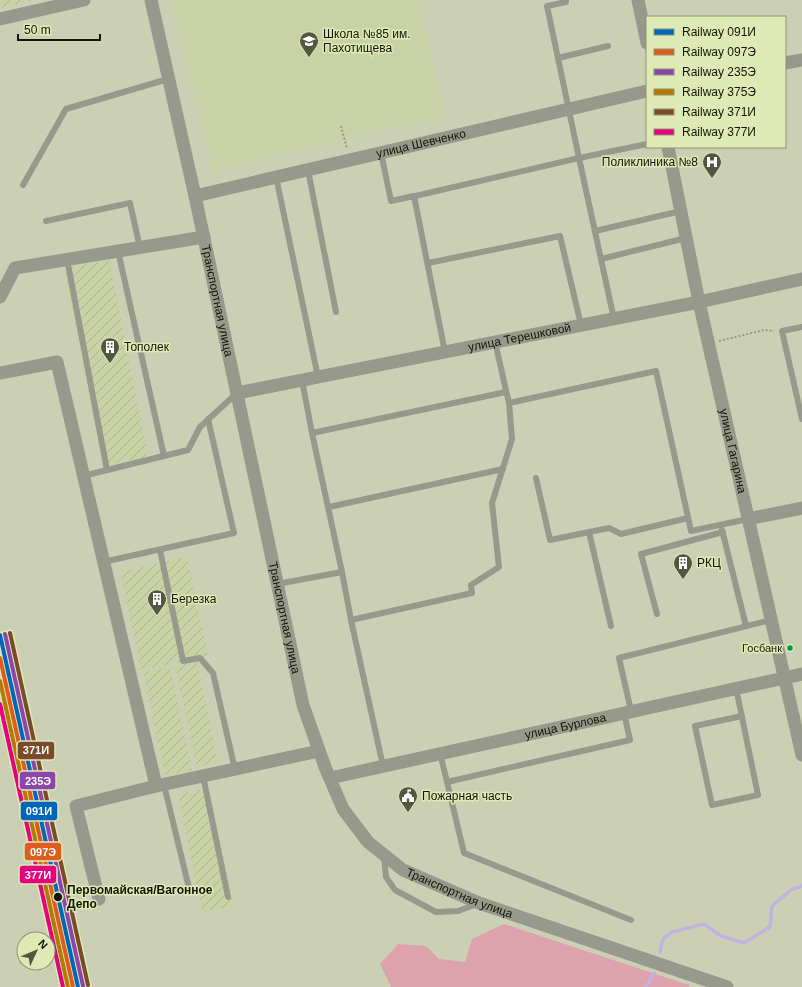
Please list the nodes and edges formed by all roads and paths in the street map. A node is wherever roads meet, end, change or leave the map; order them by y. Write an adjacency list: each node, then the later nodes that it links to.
1 (84, 0): 5 (street)
2 (151, 0): 11 (street, Транспортная улица)
3 (566, 0): 8 (lane)
4 (638, 0): 6 (street)
5 (0, 19)
6 (646, 38)
7 (608, 46): 8 (lane)
8 (558, 58): 13 (lane)
9 (802, 60): 10 (street)
10 (786, 63)
11 (168, 79): 22 (lane); 23 (street, Транспортная улица)
12 (646, 92): 13 (street, улица Шевченко)
13 (569, 110): 17 (street, улица Шевченко); 18 (lane)
14 (341, 126): 19 (path)
15 (646, 144): 18 (lane)
16 (668, 148): 25 (street, улица Гагарина)
17 (381, 153): 19 (street, улица Шевченко); 24 (lane)
18 (579, 158): 24 (lane); 27 (lane)
19 (349, 160): 20 (street, улица Шевченко)
20 (308, 170): 21 (street, улица Шевченко); 38 (lane)
21 (276, 177): 23 (street, улица Шевченко); 47 (lane)
22 (23, 185)
23 (195, 196): 28 (street, Транспортная улица)
24 (411, 197): 34 (lane)
25 (681, 211): 27 (lane); 29 (street, улица Гагарина)
26 (46, 221): 30 (lane)
27 (595, 231): 32 (lane)
28 (204, 237): 30 (street); 50 (street, Транспортная улица)
29 (686, 238): 32 (lane); 37 (street, улица Гагарина)
30 (140, 248): 31 (street)
31 (118, 251): 33 (street); 56 (lane)
32 (601, 259): 39 (lane)
33 (67, 260): 36 (street); 58 (lane)
34 (428, 263): 40 (lane); 45 (lane)
35 (802, 279): 37 (street, улица Терешковой)
36 (0, 297)
37 (699, 302): 39 (street, улица Терешковой); 64 (street, улица Гагарина)
38 (336, 312)
39 (614, 318): 40 (street, улица Терешковой)
40 (581, 325): 44 (street, улица Терешковой)
41 (802, 327): 42 (lane)
42 (782, 331): 43 (path); 52 (lane)
43 (732, 338)
44 (495, 342): 45 (street, улица Терешковой); 49 (lane)
45 (445, 352): 47 (street, улица Терешковой)
46 (0, 373): 59 (street)
47 (318, 377): 48 (street, улица Терешковой)
48 (302, 380): 50 (street, улица Терешковой); 55 (lane)
49 (506, 392): 51 (lane); 55 (lane)
50 (237, 393): 53 (lane); 71 (street, Транспортная улица)
51 (509, 403): 57 (lane); 63 (lane)
52 (801, 411): 54 (lane)
53 (208, 419): 56 (lane); 68 (lane)
54 (802, 419)
55 (312, 433): 61 (lane)
56 (164, 456): 58 (lane)
57 (503, 469): 61 (lane); 73 (lane)
58 (107, 470): 59 (lane)
59 (83, 476): 69 (street)
60 (536, 478): 66 (lane)
61 (329, 507): 70 (lane)
62 (802, 508): 64 (street)
63 (688, 518): 65 (lane); 66 (lane)
64 (748, 519): 65 (lane); 74 (street, улица Гагарина)
65 (721, 525): 67 (lane)
66 (589, 532): 75 (lane)
67 (723, 532): 72 (lane); 76 (lane)
68 (160, 550): 69 (lane); 86 (lane)
69 (103, 562): 90 (street)
70 (342, 572): 71 (lane); 73 (lane)
71 (277, 584): 82 (street, Транспортная улица)
72 (657, 614)
73 (351, 620): 85 (lane)
74 (771, 620): 76 (lane); 78 (street, улица Гагарина)
75 (611, 626)
76 (746, 626): 80 (lane)
77 (802, 674): 78 (street, улица Бурлова)
78 (784, 678): 79 (street, улица Бурлова); 84 (street, улица Гагарина)
79 (736, 688): 80 (street, улица Бурлова); 81 (lane)
80 (628, 712): 83 (street, улица Бурлова); 89 (lane)
81 (742, 716): 81 (lane)
82 (319, 751): 86 (street); 88 (street, Транспортная улица)
83 (440, 753): 85 (street, улица Бурлова); 89 (lane)
84 (802, 755)
85 (383, 766): 88 (street, улица Бурлова)
86 (233, 770): 87 (street)
87 (203, 776): 90 (street); 93 (lane)
88 (330, 778): 91 (street, Транспортная улица)
89 (447, 782): 96 (lane)
90 (160, 786): 92 (lane); 94 (street)
91 (384, 855): 95 (street, Транспортная улица); 95 (lane)
92 (189, 888)
93 (228, 897)
94 (99, 899)
95 (479, 903): 97 (street, Транспортная улица)
96 (631, 920)
97 (701, 983): 98 (street, Транспортная улица)
98 (727, 987)

